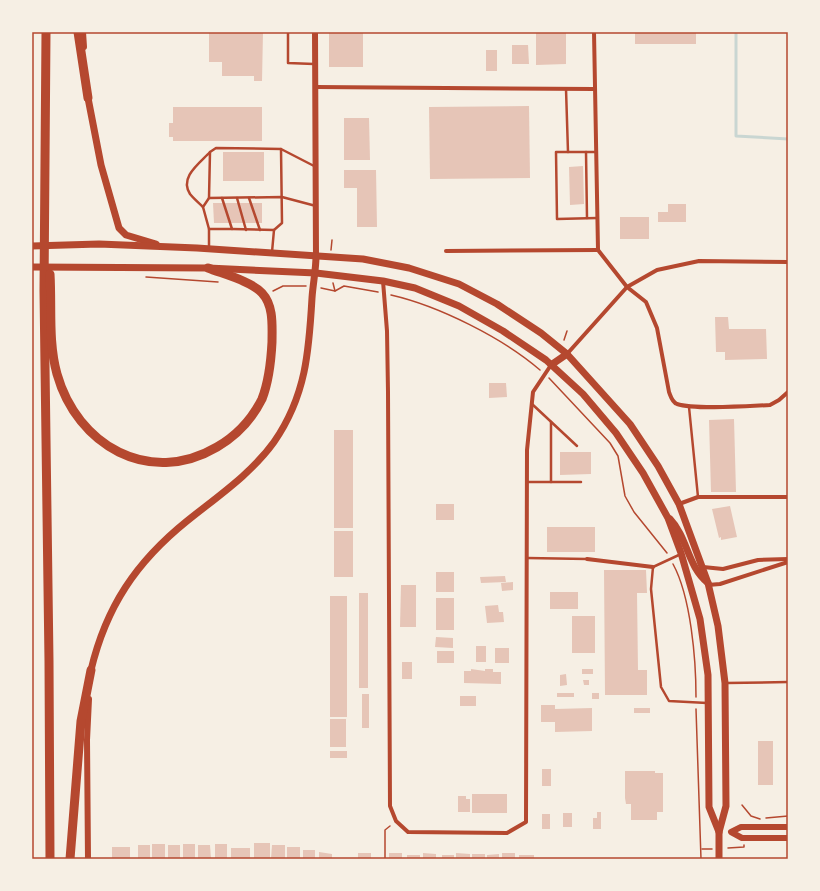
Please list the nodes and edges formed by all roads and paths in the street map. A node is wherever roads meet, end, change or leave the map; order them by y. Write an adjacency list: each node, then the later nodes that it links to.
1 (46, 32): 48 (highway)
2 (78, 32): 11 (highway)
3 (83, 32): 11 (street)
4 (288, 32): 7 (lane)
5 (315, 32): 7 (street)
6 (594, 32): 10 (street)
7 (315, 64): 8 (street)
8 (316, 87): 9 (street); 17 (street)
9 (566, 89): 10 (street); 14 (lane)
10 (594, 89): 16 (street)
11 (88, 98): 33 (main road)
12 (281, 149): 13 (lane); 17 (lane); 18 (lane)
13 (210, 152): 19 (lane); 24 (lane)
14 (568, 152): 15 (lane); 25 (lane)
15 (586, 152): 16 (lane); 25 (lane)
16 (595, 152): 26 (street)
17 (316, 168): 23 (street)
18 (282, 197): 22 (lane); 23 (lane); 31 (lane)
19 (209, 198): 20 (lane); 24 (lane)
20 (222, 198): 21 (lane); 28 (lane)
21 (237, 198): 22 (lane); 29 (lane)
22 (249, 198): 30 (lane)
23 (316, 206): 38 (street)
24 (203, 207): 27 (lane)
25 (588, 218): 26 (lane)
26 (597, 218): 36 (street)
27 (209, 229): 28 (lane); 34 (lane)
28 (232, 230): 29 (lane)
29 (246, 230): 30 (lane)
30 (260, 230): 31 (lane)
31 (274, 230): 37 (lane)
32 (32, 246): 33 (main road)
33 (168, 247): 34 (main road)
34 (209, 249): 37 (main road)
35 (446, 250): 36 (street)
36 (598, 250): 47 (street)
37 (272, 253): 38 (main road)
38 (316, 256): 42 (main road); 54 (main road)
39 (788, 262): 47 (street)
40 (32, 267): 41 (main road)
41 (208, 268): 42 (main road); 48 (highway)
42 (316, 273): 44 (main road); 79 (main road)
43 (142, 276): 45 (path)
44 (383, 281): 51 (street); 56 (main road)
45 (220, 282)
46 (301, 285): 50 (path)
47 (627, 287): 54 (street); 60 (street)
48 (48, 291): 91 (highway)
49 (335, 291): 51 (path)
50 (270, 292)
51 (384, 294): 55 (path); 86 (street)
52 (567, 331): 53 (path)
53 (565, 341)
54 (567, 354): 56 (main road); 68 (main road)
55 (531, 362)
56 (551, 365): 59 (street); 69 (main road)
57 (556, 384): 73 (path)
58 (788, 392): 60 (street)
59 (532, 404): 61 (lane); 63 (street)
60 (689, 406): 66 (lane)
61 (551, 422): 62 (lane); 64 (lane)
62 (577, 446)
63 (527, 482): 64 (lane); 71 (street)
64 (551, 482): 65 (lane)
65 (581, 482)
66 (698, 497): 67 (street); 68 (street)
67 (788, 497)
68 (679, 504): 77 (main road)
69 (668, 518): 70 (main road); 78 (main road)
70 (681, 553): 73 (lane); 83 (main road)
71 (526, 558): 72 (lane); 86 (street)
72 (587, 559): 76 (street)
73 (670, 559): 76 (lane); 82 (path)
74 (788, 559): 77 (street)
75 (788, 562): 78 (street)
76 (654, 567): 82 (lane)
77 (703, 567): 78 (main road)
78 (708, 584): 81 (main road)
79 (91, 670): 92 (highway); 93 (street)
80 (788, 682): 81 (lane)
81 (725, 683): 88 (main road)
82 (696, 703): 83 (lane); 95 (path)
83 (708, 703): 88 (main road)
84 (742, 805): 85 (path)
85 (788, 816)
86 (396, 820): 94 (path)
87 (788, 827): 89 (street)
88 (719, 832): 89 (street); 96 (main road)
89 (731, 832): 90 (street)
90 (788, 838)
91 (50, 859)
92 (70, 859)
93 (88, 859)
94 (385, 859)
95 (701, 859)
96 (719, 859)

